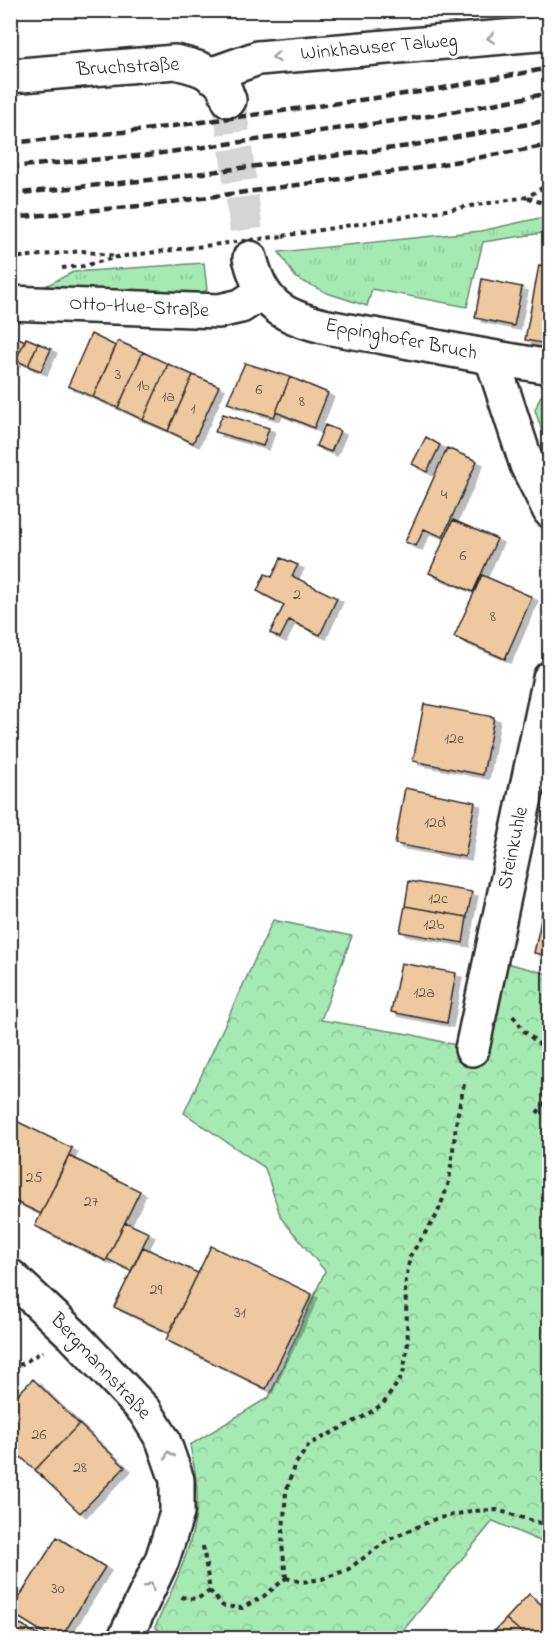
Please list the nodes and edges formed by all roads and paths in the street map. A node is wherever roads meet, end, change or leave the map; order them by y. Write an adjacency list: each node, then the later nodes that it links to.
1 (549, 33): 3 (street, Winkhauser Talweg, one-way to 3)
2 (10, 76): 3 (street, Bruchstraße)
3 (219, 87)
4 (549, 187): 5 (path)
5 (527, 197): 6 (path); 7 (path, bridge)
6 (549, 203)
7 (117, 257): 8 (path); 10 (path)
8 (10, 258)
9 (250, 258): 11 (street)
10 (52, 269)
11 (262, 292): 12 (street, Otto-Hue-Straße); 13 (street, Eppinghofer Bruch)
12 (10, 303)
13 (492, 358): 14 (street, Eppinghofer Bruch); 15 (street)
14 (549, 367)
15 (549, 511)
16 (549, 678): 17 (street, Steinkuhle)
17 (486, 983): 18 (street, Steinkuhle); 19 (path)
18 (472, 1049): 25 (path)
19 (549, 1053)
20 (549, 1096): 21 (path)
21 (537, 1113)
22 (10, 1276): 23 (street, Bergmannstraße, one-way to 22)
23 (177, 1513): 25 (path); 26 (street, Bergmannstraße, one-way to 23)
24 (549, 1526): 25 (path)
25 (286, 1578)
26 (125, 1638)

